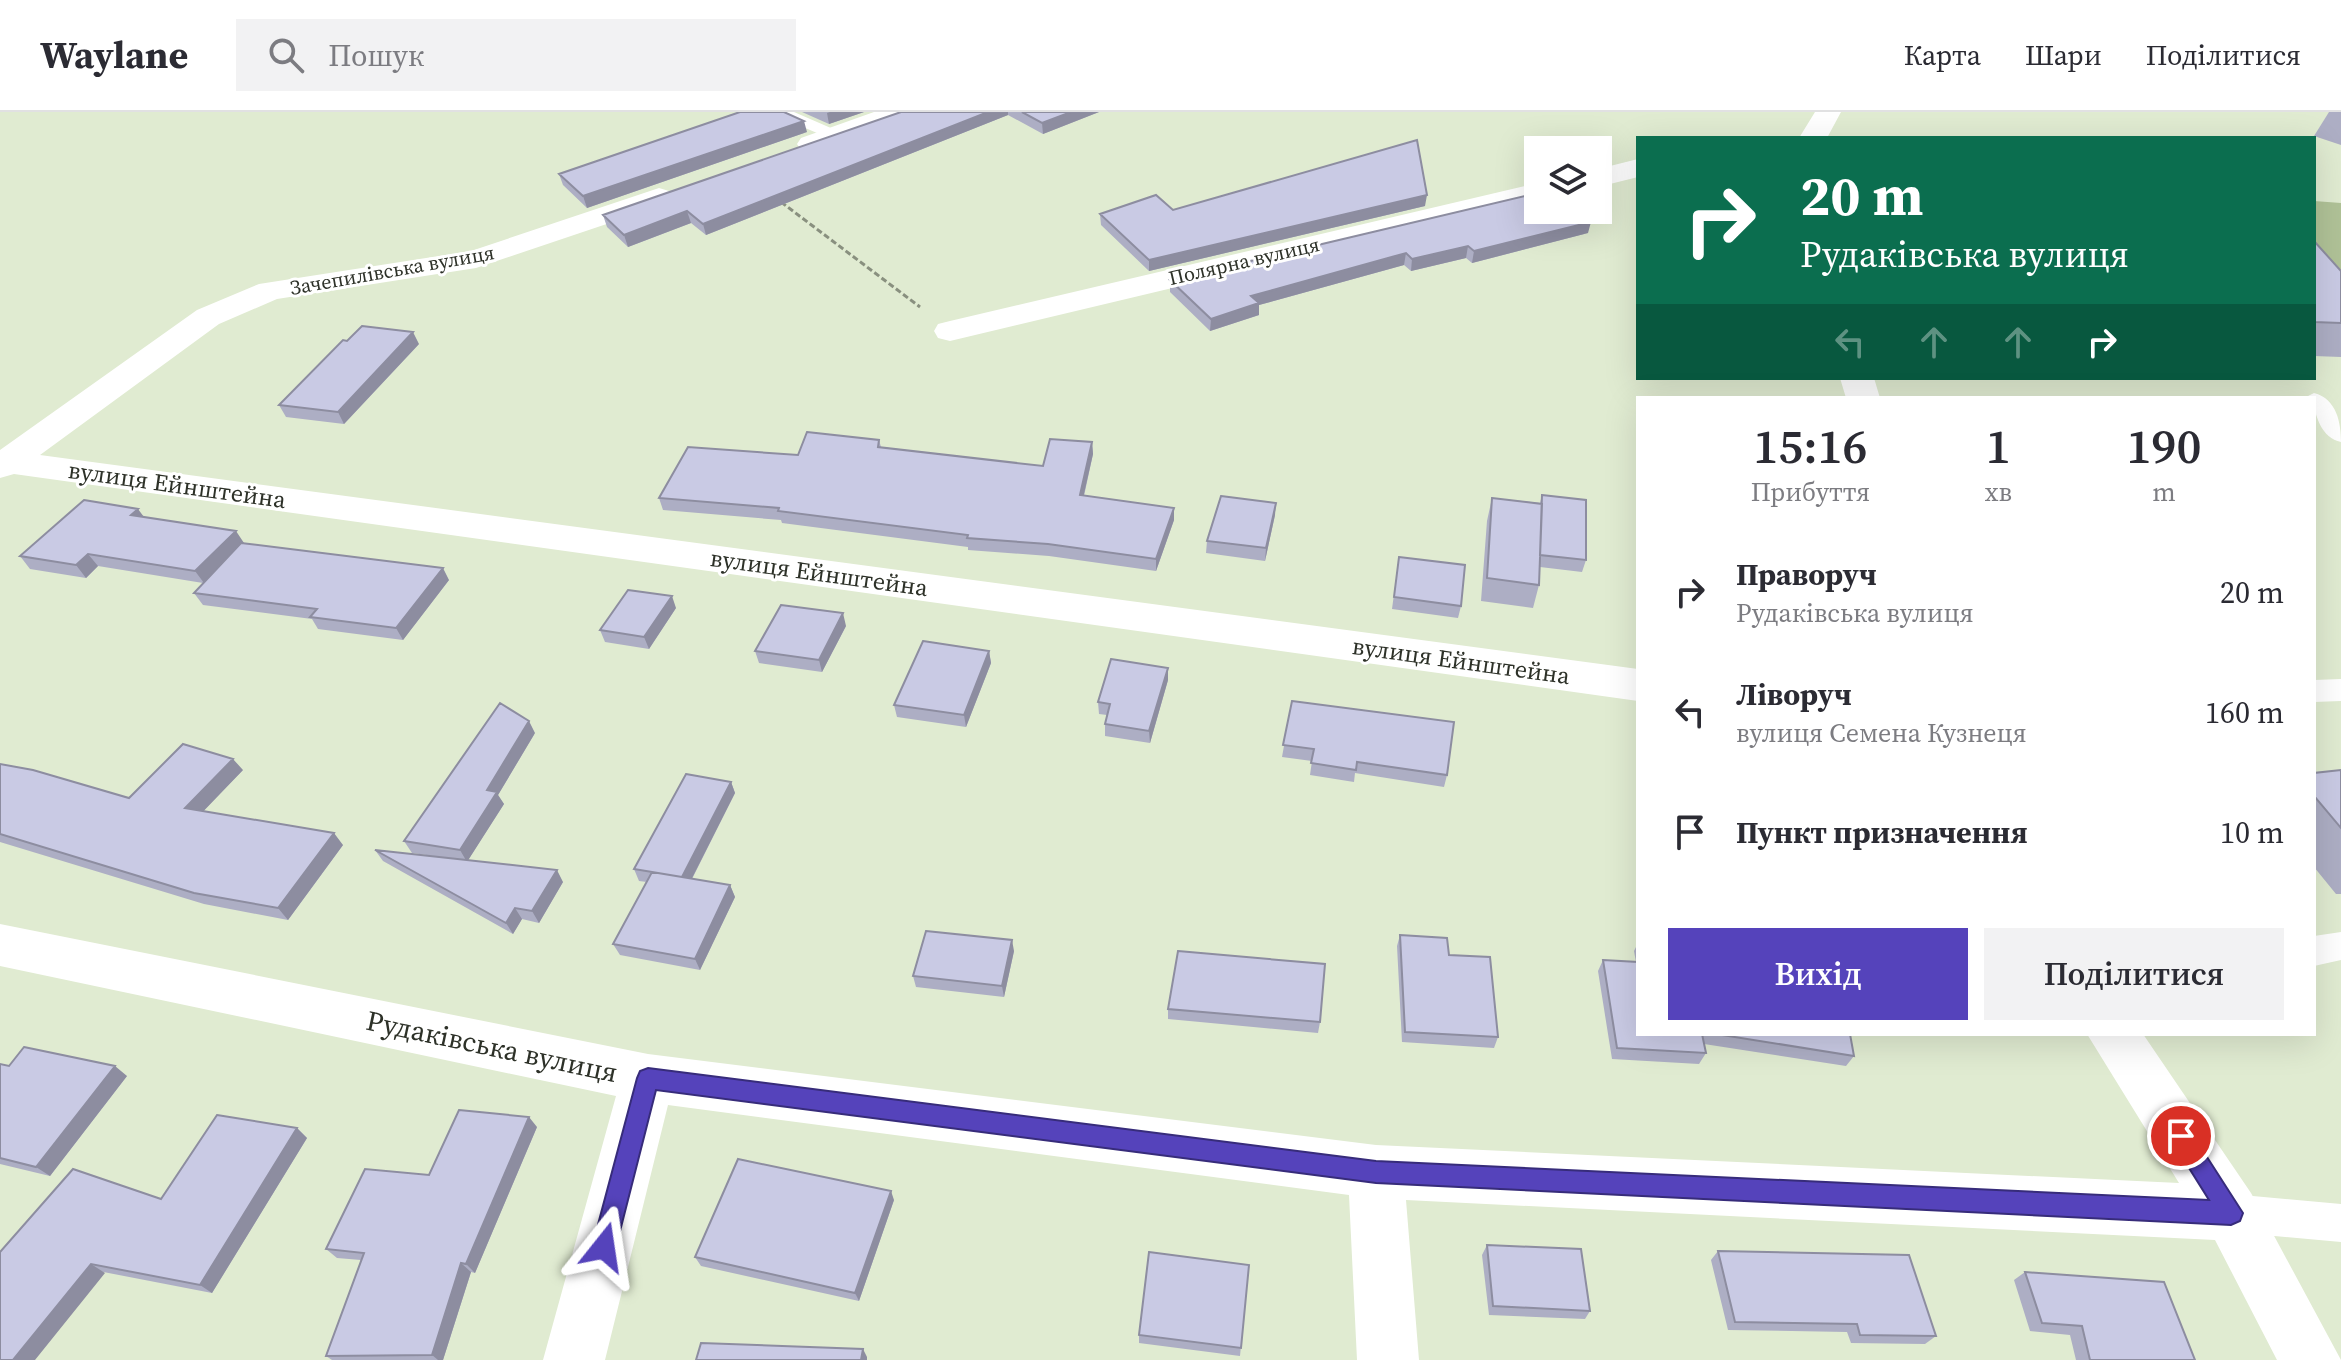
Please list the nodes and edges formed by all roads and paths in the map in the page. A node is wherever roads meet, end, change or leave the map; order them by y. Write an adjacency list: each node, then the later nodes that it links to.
1 (777, 112): 4 (lane)
2 (899, 112): 4 (street)
3 (1828, 112): 5 (street)
4 (838, 135): 6 (street)
5 (1814, 136)
6 (781, 155)
7 (1636, 168): 8 (street)
8 (1612, 174)
9 (681, 189): 15 (street, Зачепилівська вулиця)
10 (1524, 195): 12 (street, Полярна вулиця)
11 (777, 198): 12 (path)
12 (950, 331)
13 (2316, 403): 14 (lane)
14 (2341, 435)
15 (3, 463): 16 (street, вулиця Ейнштейна)
16 (1636, 685)
17 (2341, 690): 18 (lane)
18 (2316, 691)
19 (0, 945): 23 (street, Рудаківська вулиця)
20 (2341, 946): 21 (lane)
21 (2316, 951)
22 (2114, 1036): 25 (street)
23 (648, 1078): 24 (street, Рудаківська вулиця); 27 (street)
24 (1376, 1172): 25 (street, Рудаківська вулиця); 28 (street)
25 (2231, 1213): 26 (lane); 29 (street)
26 (2341, 1223)
27 (574, 1360)
28 (1388, 1360)
29 (2310, 1360)

